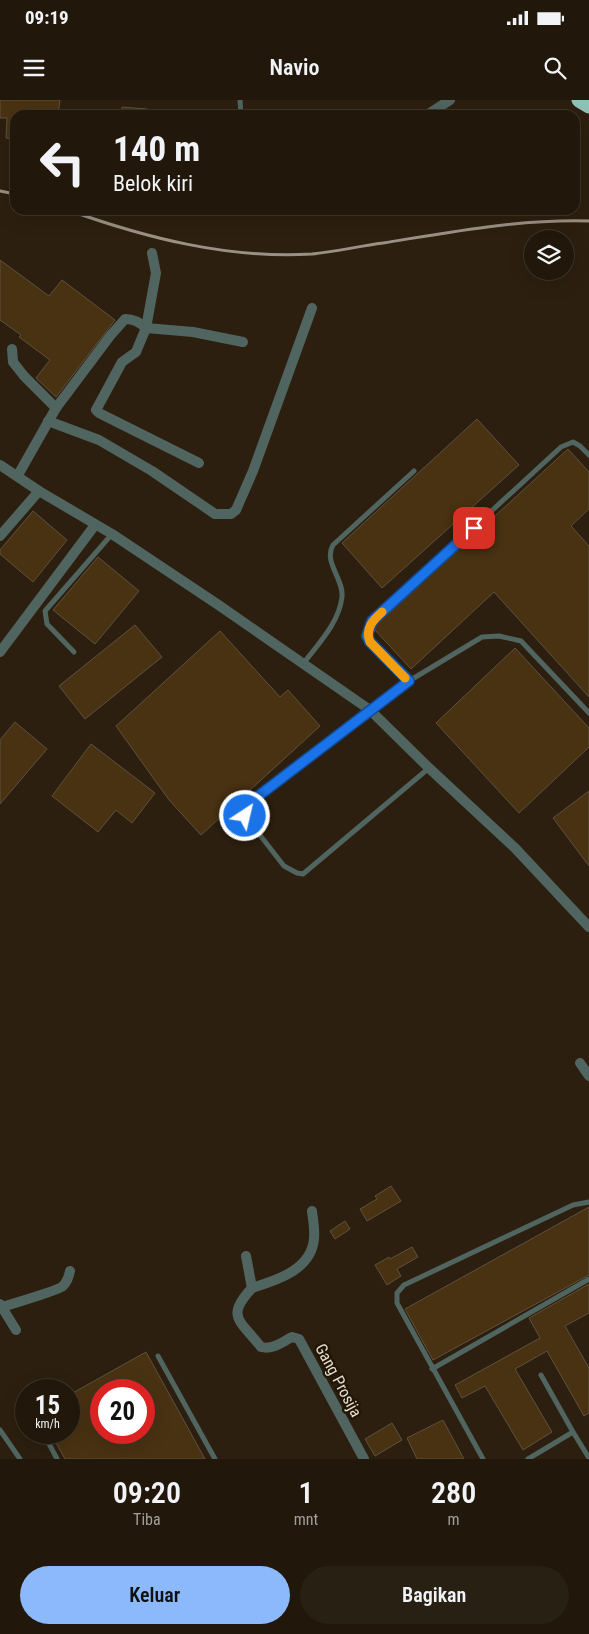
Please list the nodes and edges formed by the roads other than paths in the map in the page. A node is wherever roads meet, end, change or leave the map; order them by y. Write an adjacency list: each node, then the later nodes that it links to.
1 (450, 100): 4 (street)
2 (580, 100): 3 (highway)
3 (589, 106)
4 (435, 110)
5 (152, 253): 7 (street)
6 (312, 308): 11 (street)
7 (146, 328): 8 (street); 10 (street); 13 (street)
8 (243, 342)
9 (12, 349): 10 (street)
10 (56, 408): 11 (street)
11 (48, 421): 16 (street)
12 (589, 455): 24 (lane)
13 (199, 463)
14 (0, 465): 16 (street)
15 (414, 471): 23 (lane)
16 (18, 475): 17 (street)
17 (39, 491): 18 (street); 20 (street)
18 (95, 525): 19 (street); 21 (street)
19 (112, 534): 22 (lane); 23 (street)
20 (0, 536)
21 (0, 652)
22 (74, 652)
23 (303, 664): 25 (street)
24 (409, 681): 25 (lane); 26 (lane)
25 (370, 710): 27 (street); 27 (lane)
26 (589, 713)
27 (429, 768): 28 (street)
28 (589, 926)
29 (580, 1062): 30 (street)
30 (589, 1076)
31 (589, 1202): 40 (lane)
32 (312, 1211): 36 (street)
33 (246, 1256): 36 (street)
34 (70, 1271): 37 (street)
35 (589, 1280): 40 (lane)
36 (252, 1288): 49 (street, Gang Prosija)
37 (1, 1306): 38 (street)
38 (16, 1330)
39 (158, 1356): 48 (lane)
40 (432, 1368): 50 (lane)
41 (541, 1376): 43 (lane)
42 (0, 1430): 46 (lane)
43 (573, 1432): 45 (lane); 51 (lane)
44 (49, 1444): 47 (lane)
45 (589, 1458)
46 (20, 1459)
47 (57, 1459)
48 (215, 1459)
49 (364, 1459)
50 (482, 1459)
51 (528, 1459)

